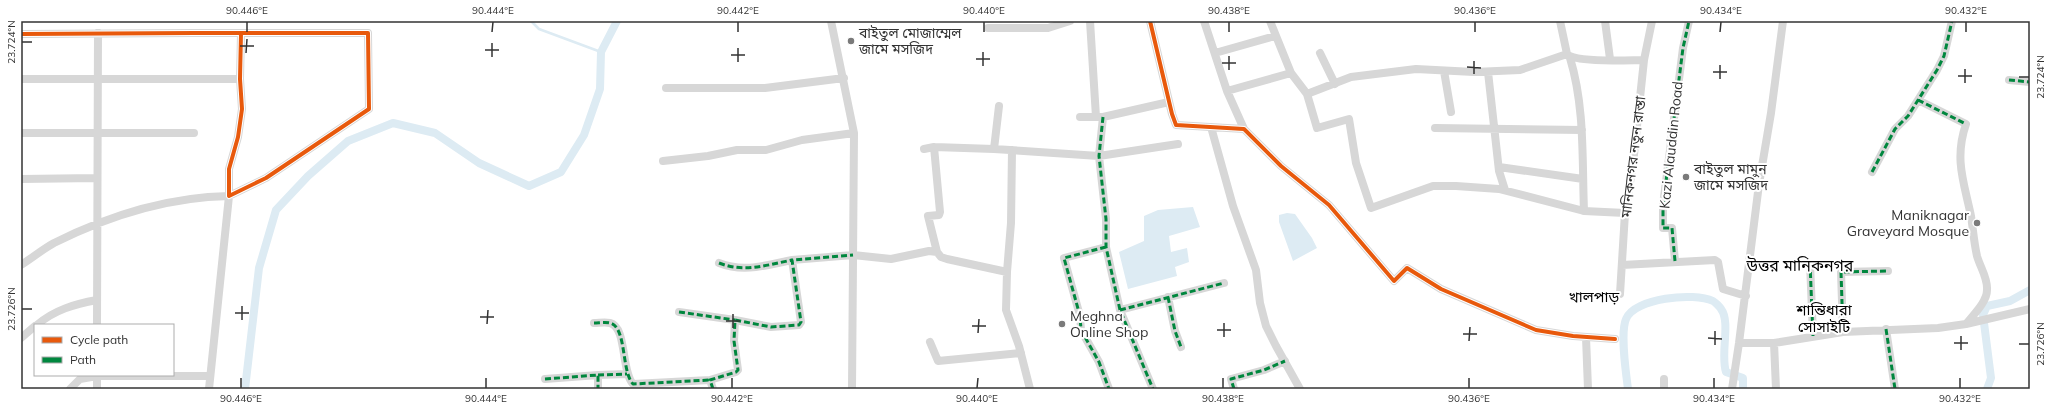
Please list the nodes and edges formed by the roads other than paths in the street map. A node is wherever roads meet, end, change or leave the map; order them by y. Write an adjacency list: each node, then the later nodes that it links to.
1 (831, 21): 26 (street)
2 (1070, 21): 13 (street)
3 (1090, 21): 41 (street)
4 (1150, 21): 37 (street)
5 (1204, 21): 18 (street)
6 (1270, 21): 17 (street)
7 (1560, 21): 20 (street)
8 (1605, 21): 21 (street)
9 (1652, 21): 22 (street, মানিকনগর নতুন রাস্তা)
10 (1689, 21): 72 (street, Kazi Alauddin Road)
11 (1783, 21): 81 (street)
12 (1952, 21): 36 (street)
13 (988, 28)
14 (241, 33): 16 (street); 29 (street); 64 (street)
15 (21, 34): 16 (street)
16 (98, 34): 28 (street)
17 (1275, 36): 18 (street); 25 (street)
18 (1215, 53): 34 (street)
19 (1320, 53): 32 (street)
20 (1568, 56): 21 (street); 24 (street); 46 (street)
21 (1610, 59): 22 (street)
22 (1644, 60): 66 (street, মানিকনগর নতুন রাস্তা)
23 (1444, 71): 24 (street); 32 (street); 39 (street)
24 (1488, 72): 45 (street)
25 (1291, 73): 34 (street); 35 (street)
26 (844, 78): 33 (street); 49 (street)
27 (21, 79): 28 (street)
28 (98, 79): 29 (street); 50 (street)
29 (240, 79): 64 (street)
30 (2009, 80): 31 (street)
31 (2030, 82)
32 (1335, 84): 35 (street)
33 (666, 88)
34 (1228, 91): 44 (street)
35 (1306, 94): 63 (street)
36 (1918, 100): 59 (street); 89 (street)
37 (1169, 102): 41 (street); 42 (street)
38 (999, 106): 54 (street)
39 (1450, 112)
40 (1080, 117): 41 (street)
41 (1099, 117): 56 (street)
42 (1211, 127): 44 (street); 104 (street)
43 (1435, 128): 45 (street)
44 (1244, 129): 96 (street)
45 (1494, 129): 46 (street); 58 (street)
46 (1582, 130): 61 (street)
47 (21, 133): 50 (street)
48 (194, 133): 50 (street)
49 (854, 133): 57 (street); 70 (street)
50 (97, 134): 60 (street)
51 (1178, 144): 56 (street)
52 (934, 147): 53 (street); 54 (street); 69 (street)
53 (924, 149)
54 (994, 149): 55 (street)
55 (1012, 150): 56 (street); 78 (street)
56 (1099, 156): 68 (street)
57 (663, 161)
58 (1499, 167): 61 (street); 63 (street)
59 (1872, 172)
60 (97, 178): 62 (street); 67 (street)
61 (1583, 178): 65 (street)
62 (21, 179)
63 (1505, 190): 65 (street)
64 (229, 196): 67 (street); 108 (street)
65 (1584, 211): 66 (street)
66 (1625, 213): 76 (street, মানিকনগর নতুন রাস্তা)
67 (96, 224): 75 (street); 83 (street)
68 (1106, 247): 85 (street); 119 (street)
69 (937, 252): 70 (street); 78 (street)
70 (853, 255): 71 (street); 117 (street)
71 (792, 260): 73 (street); 87 (street)
72 (1675, 261): 76 (street); 81 (street)
73 (719, 263)
74 (1810, 263): 95 (street)
75 (21, 265)
76 (1622, 265): 80 (street, মানিকনগর নতুন রাস্তা)
77 (1888, 270): 94 (street)
78 (1007, 272): 103 (street)
79 (1224, 283): 82 (street)
80 (1620, 294)
81 (1746, 296): 100 (street)
82 (1168, 297): 85 (street); 102 (street)
83 (97, 300): 90 (street); 91 (street)
84 (2030, 309): 89 (street)
85 (1120, 310): 120 (street)
86 (679, 312): 87 (street)
87 (735, 320): 111 (street)
88 (594, 322): 105 (street)
89 (1970, 323): 93 (street)
90 (38, 324)
91 (97, 324)
92 (34, 328): 97 (street)
93 (1886, 329): 94 (street); 127 (street)
94 (1843, 332): 95 (street)
95 (1813, 336): 101 (street)
96 (1586, 337): 98 (street); 123 (street)
97 (21, 338)
98 (1615, 339)
99 (930, 342): 103 (street)
100 (1740, 343): 101 (street); 125 (street)
101 (1774, 343): 126 (street)
102 (1181, 347)
103 (1020, 353): 118 (street)
104 (1285, 361): 121 (street); 122 (street)
105 (627, 374): 106 (street); 111 (street)
106 (598, 375): 109 (street); 115 (street)
107 (97, 376): 108 (street); 112 (street); 113 (street)
108 (210, 376): 114 (street)
109 (545, 379)
110 (1664, 379): 124 (street)
111 (710, 380): 116 (street)
112 (70, 389)
113 (97, 389)
114 (209, 389)
115 (598, 389)
116 (713, 389)
117 (852, 389)
118 (1030, 389)
119 (1109, 389)
120 (1153, 389)
121 (1234, 389)
122 (1300, 389)
123 (1588, 389)
124 (1664, 389)
125 (1732, 389)
126 (1776, 389)
127 (1895, 389)

